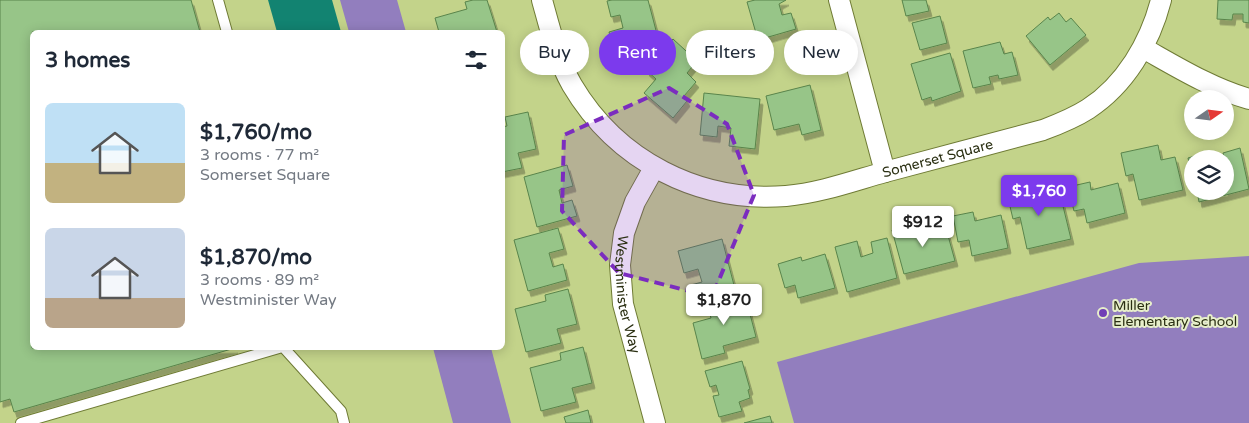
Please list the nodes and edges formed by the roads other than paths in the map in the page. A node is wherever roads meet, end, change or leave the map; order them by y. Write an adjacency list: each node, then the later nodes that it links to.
1 (218, 0): 5 (lane)
2 (542, 0): 8 (street)
3 (839, 0): 9 (street)
4 (1160, 0): 6 (street, Somerset Square)
5 (226, 30)
6 (1143, 48): 7 (street); 9 (street, Somerset Square)
7 (1249, 99)
8 (654, 168): 9 (street, Somerset Square); 14 (street, Westminister Way)
9 (885, 172)
10 (272, 350): 12 (lane)
11 (286, 350): 13 (lane)
12 (21, 423)
13 (344, 423)
14 (655, 423)

